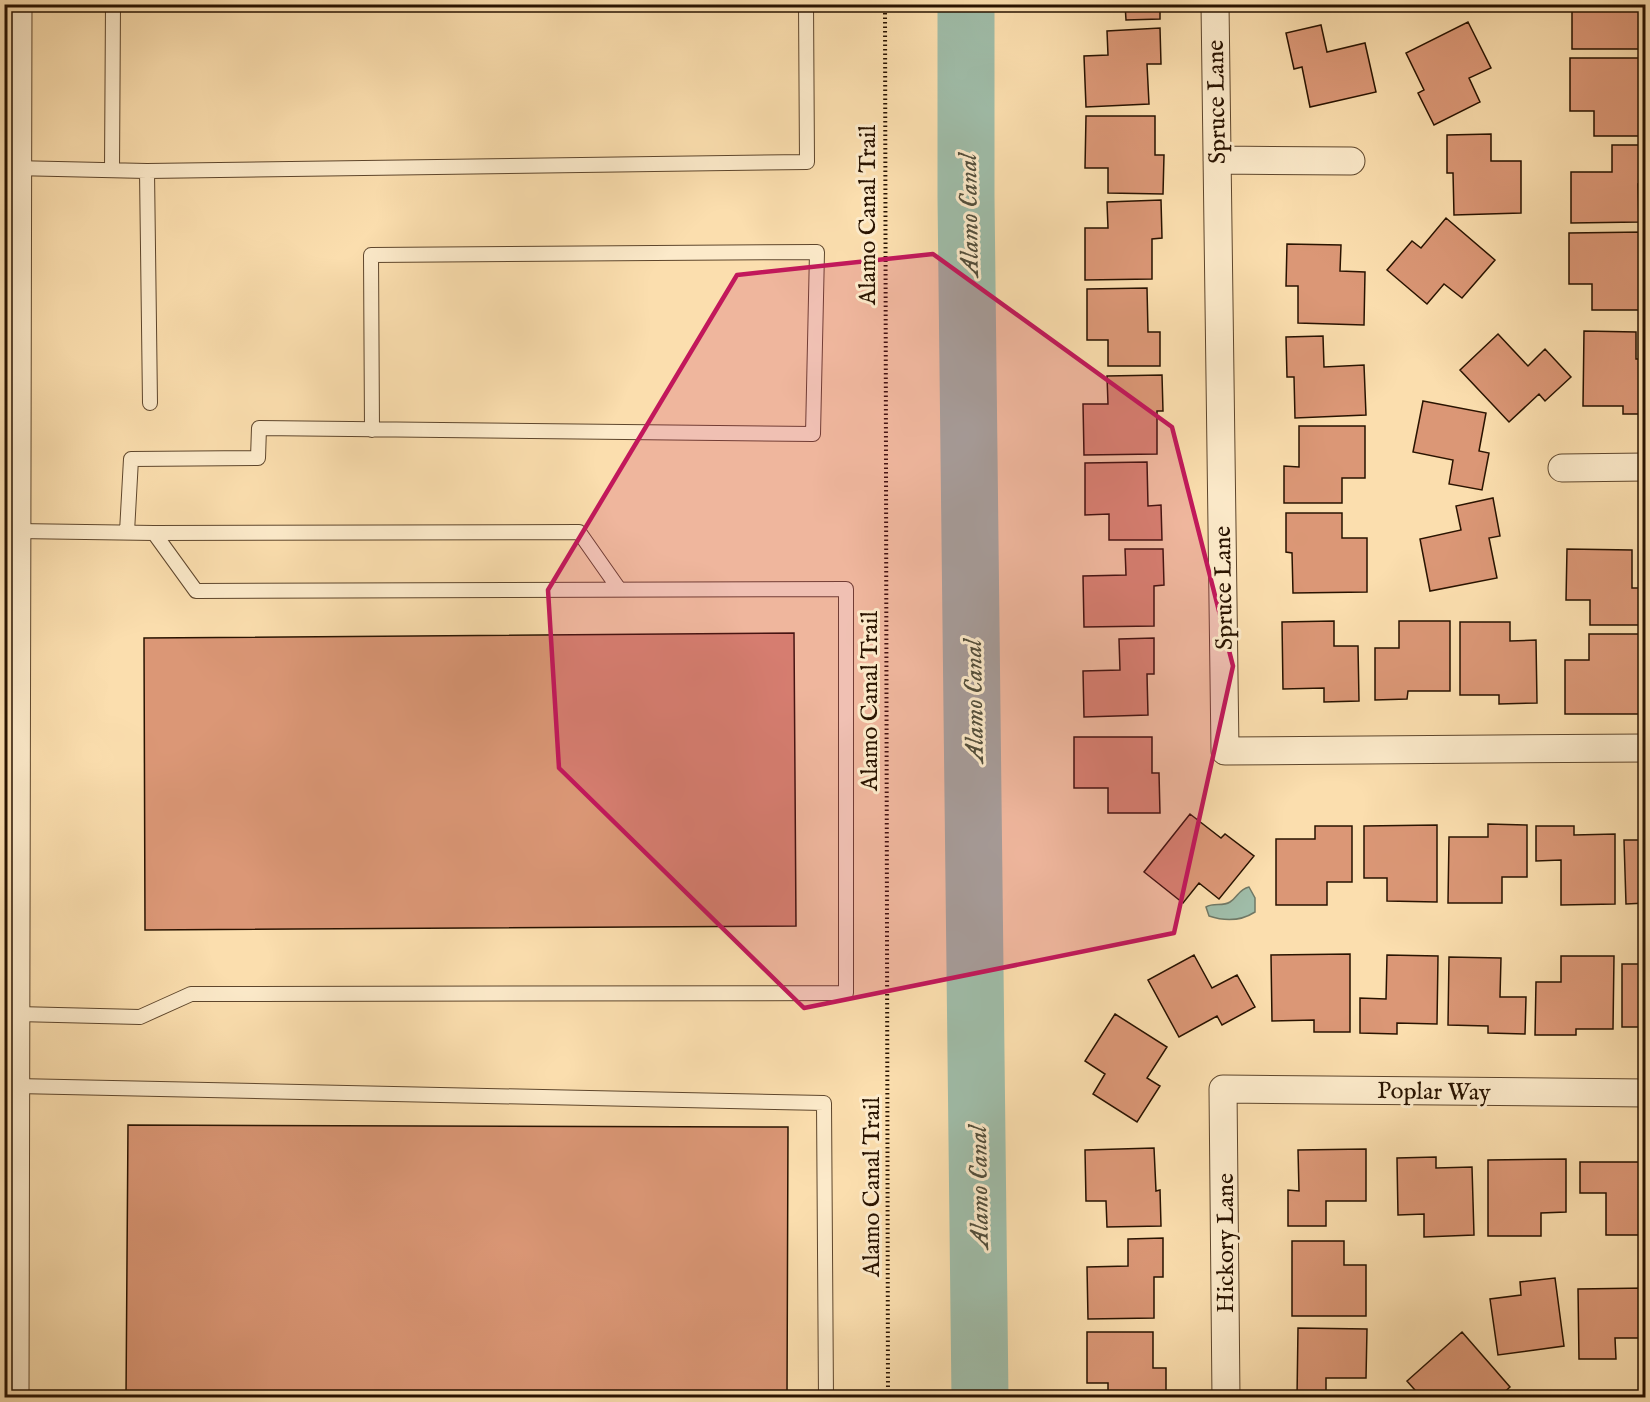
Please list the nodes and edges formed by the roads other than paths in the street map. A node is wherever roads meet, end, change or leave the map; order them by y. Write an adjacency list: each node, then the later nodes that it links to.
1 (18, 4): 7 (street)
2 (113, 4): 8 (lane)
3 (806, 4): 9 (lane)
4 (1215, 4): 5 (street, Spruce Lane)
5 (1216, 160): 6 (street); 18 (street, Spruce Lane)
6 (1351, 161)
7 (11, 168): 8 (lane); 14 (street)
8 (112, 170): 9 (lane)
9 (147, 171): 10 (lane)
10 (150, 403)
11 (372, 429): 11 (lane); 15 (lane)
12 (1646, 467): 13 (street)
13 (1562, 468)
14 (17, 531): 15 (lane); 19 (street)
15 (128, 532): 16 (lane)
16 (154, 533): 17 (lane); 17 (lane)
17 (619, 590): 20 (lane)
18 (1646, 748)
19 (11, 803): 20 (street)
20 (17, 1014): 21 (street)
21 (16, 1086): 24 (street); 26 (lane)
22 (1223, 1089): 23 (street, Poplar Way); 27 (street, Hickory Lane)
23 (1646, 1094)
24 (10, 1174): 25 (street)
25 (15, 1398)
26 (825, 1398)
27 (1226, 1398)

